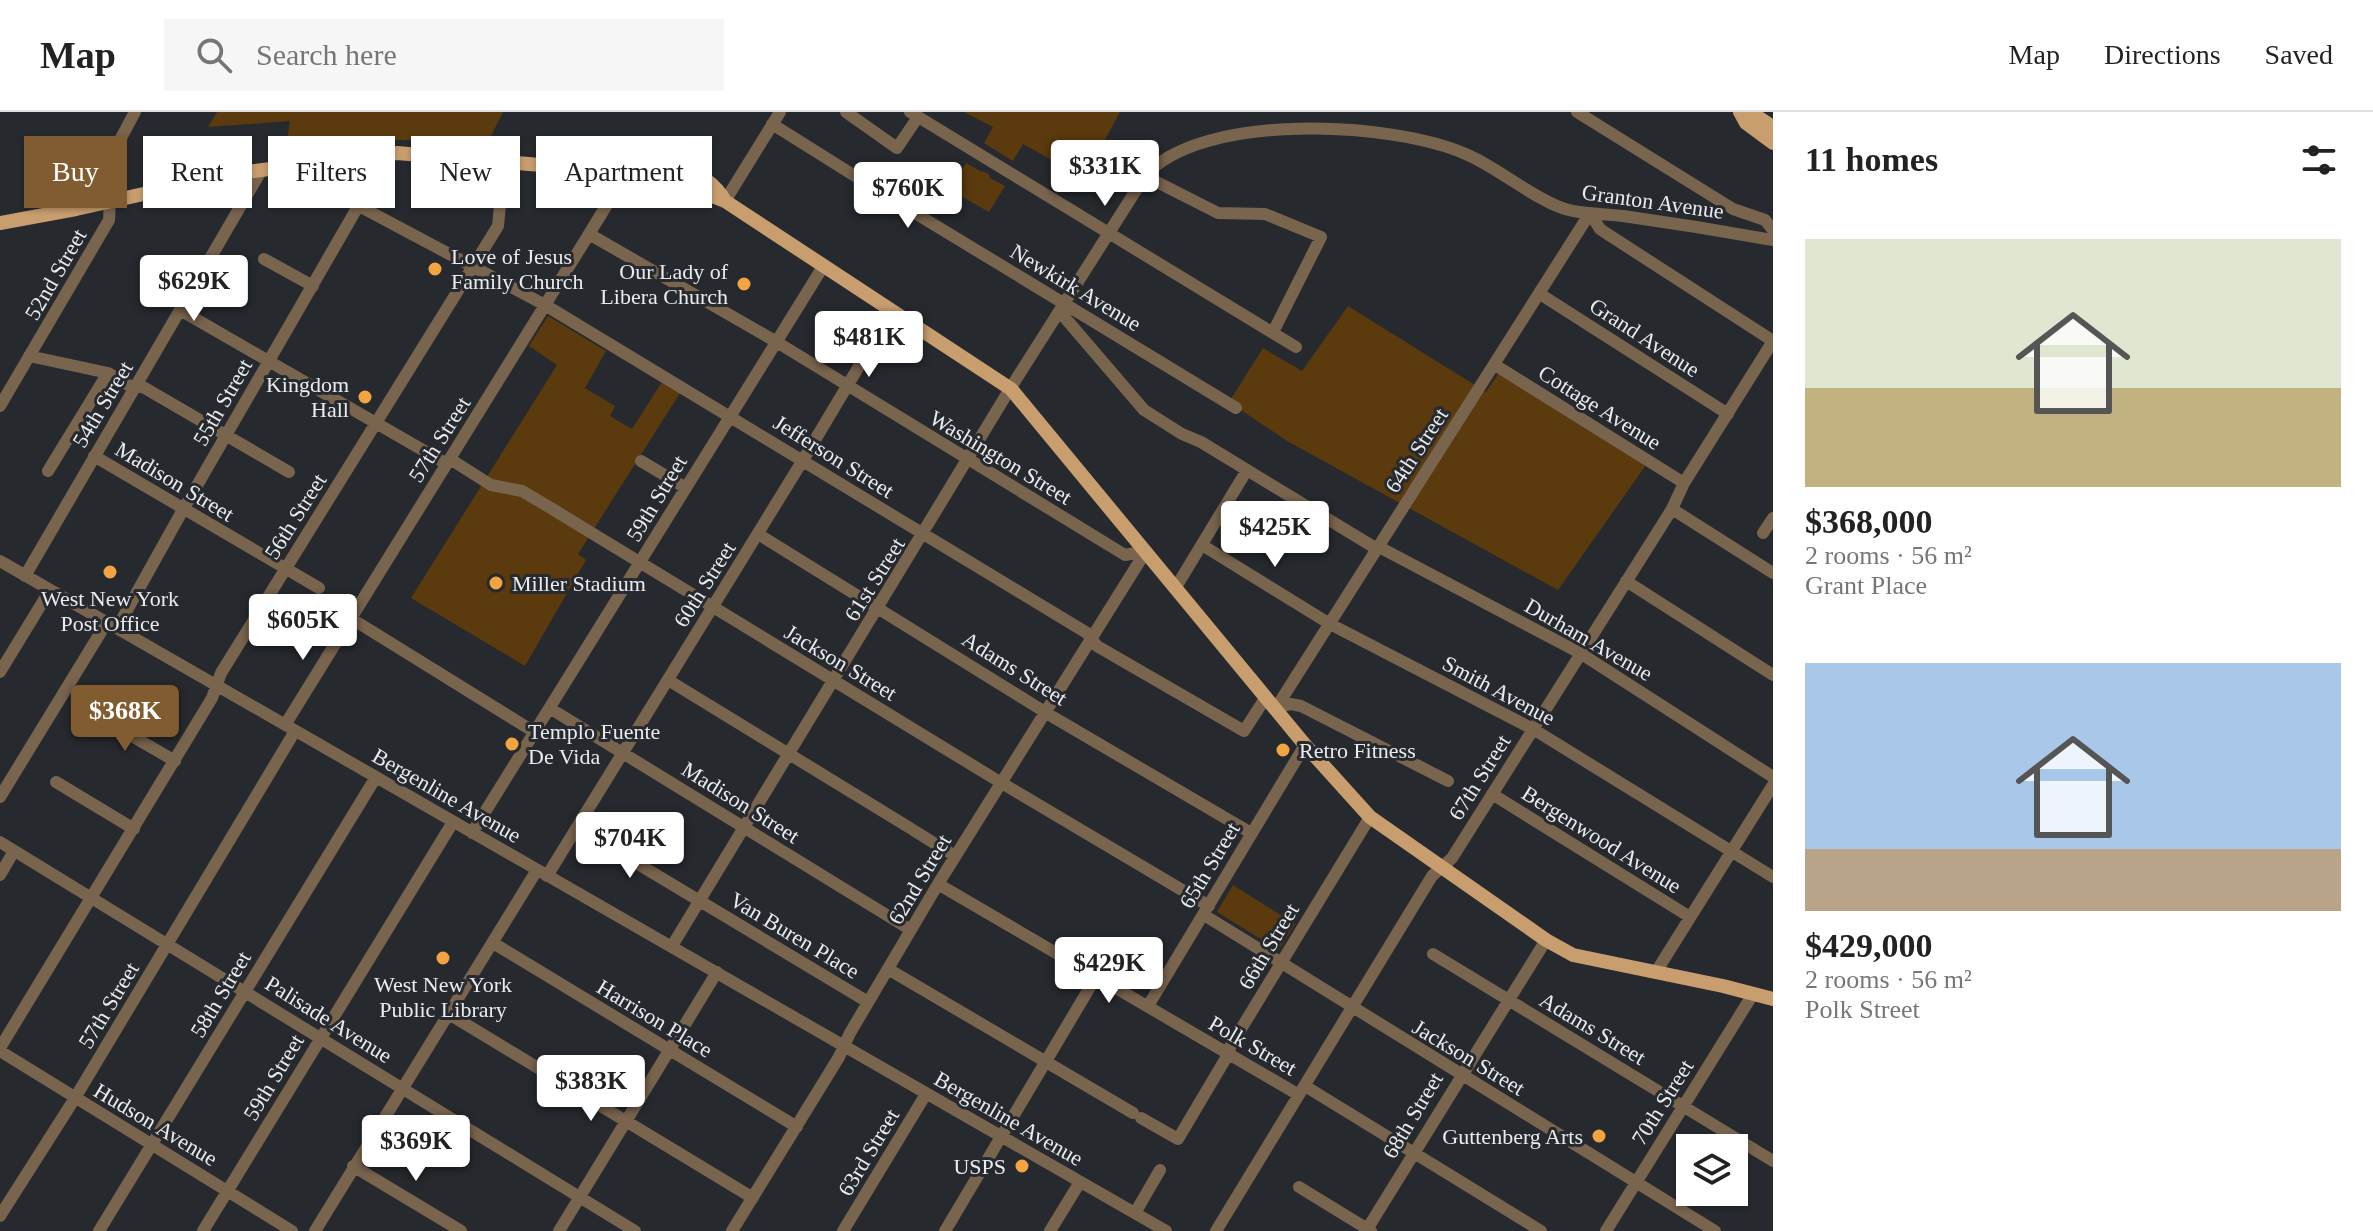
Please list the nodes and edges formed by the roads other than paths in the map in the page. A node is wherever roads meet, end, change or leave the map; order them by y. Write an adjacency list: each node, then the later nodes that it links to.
1 (135, 112): 10 (street)
2 (780, 112): 8 (street)
3 (846, 112): 7 (street)
4 (1577, 112): 26 (street)
5 (1740, 112): 11 (main road)
6 (1750, 112): 9 (main road)
7 (914, 114): 27 (street)
8 (772, 124): 17 (street); 36 (street, Newkirk Avenue)
9 (1773, 127)
10 (122, 136)
11 (1773, 143)
12 (268, 170): 13 (main road)
13 (261, 171): 15 (main road); 37 (street, 54th Street)
14 (1145, 176): 24 (street, Granton Avenue); 27 (street, Granton Avenue); 39 (street)
15 (127, 196)
16 (712, 196): 17 (main road)
17 (725, 201): 31 (main road)
18 (79, 208): 25 (main road)
19 (110, 208): 43 (street, 52nd Street)
20 (358, 208): 33 (street, 55th Street)
21 (363, 208): 32 (street, Jefferson Street)
22 (500, 208): 32 (street, 56th Street)
23 (605, 208): 28 (street, 57th Street)
24 (1590, 213): 29 (street, Granton Avenue); 34 (street, 64th Street); 41 (street)
25 (0, 223)
26 (1773, 230)
27 (1110, 232): 36 (street, 61st Street); 39 (street)
28 (589, 234): 35 (street, 57th Street); 40 (street, Washington Street)
29 (1773, 240)
30 (264, 259): 33 (street)
31 (824, 265): 38 (main road); 40 (street, 59th Street)
32 (474, 266): 35 (street, Jefferson Street); 54 (street, 56th Street)
33 (313, 286): 44 (street, 55th Street)
34 (1540, 294): 45 (street, 64th Street); 52 (street, Grand Avenue)
35 (545, 305): 53 (street, Jefferson Street); 60 (street, 57th Street)
36 (1062, 308): 49 (street, 61st Street); 51 (street, Newkirk Avenue); 61 (street, Durham Avenue)
37 (180, 310): 44 (street, Jackson Street); 47 (street, 54th Street)
38 (892, 311): 48 (street, 60th Street); 49 (main road)
39 (1273, 332): 42 (street)
40 (775, 341): 48 (street, Washington Street); 53 (street, 59th Street)
41 (1773, 341): 52 (street, 67th Street)
42 (1296, 347)
43 (29, 356): 46 (street); 50 (street, 52nd Street)
44 (269, 361): 54 (street, Jackson Street); 55 (street, 55th Street)
45 (1495, 365): 64 (street, Cottage Avenue); 73 (street, 64th Street)
46 (108, 373): 47 (street); 62 (street)
47 (136, 386): 55 (street); 56 (street, 54th Street)
48 (848, 387): 57 (street, 60th Street); 59 (street, Washington Street)
49 (1011, 389): 59 (street, 61st Street); 74 (main road)
50 (0, 406)
51 (1236, 408)
52 (1728, 414): 64 (street, 67th Street)
53 (730, 416): 57 (street, Jefferson Street); 65 (street, 59th Street)
54 (375, 423): 60 (street, Jackson Street); 77 (street, 56th Street)
55 (226, 434): 63 (street); 66 (street, 55th Street)
56 (94, 456): 66 (street, Madison Street); 79 (street, 54th Street)
57 (803, 460): 70 (street, 60th Street); 71 (street, Jefferson Street)
58 (641, 461): 65 (street)
59 (967, 461): 71 (street, 61st Street); 74 (street, Washington Street)
60 (448, 462): 76 (street, Jackson Street); 86 (street, 57th Street)
61 (1247, 470): 72 (street); 73 (street, Durham Avenue)
62 (48, 471)
63 (289, 472)
64 (1684, 483): 67 (street, 67th Street)
65 (686, 488): 76 (street, 59th Street)
66 (183, 509): 77 (street, Madison Street); 88 (street, 55th Street)
67 (1672, 509): 78 (street); 80 (street, 67th Street)
68 (1773, 518): 69 (street)
69 (1763, 533)
70 (758, 534): 84 (street, 60th Street); 85 (street, Adams Street)
71 (924, 535): 85 (street, 61st Street); 89 (street, Jefferson Street)
72 (1202, 545): 81 (street); 87 (street, Smith Avenue)
73 (1378, 548): 87 (street, 64th Street); 90 (street, Durham Avenue)
74 (1146, 551): 81 (main road); 89 (street, 62nd Street)
75 (0, 561): 79 (street, Bergenline Avenue)
76 (640, 562): 84 (street, Jackson Street); 97 (street, 59th Street)
77 (286, 569): 82 (street, Madison Street); 95 (street, 56th Street)
78 (1773, 573)
79 (25, 576): 83 (street, Bergenline Avenue)
80 (1626, 581): 90 (street, 67th Street); 92 (street)
81 (1176, 587): 96 (main road)
82 (319, 588)
83 (50, 590): 88 (street, Bergenline Avenue); 91 (street)
84 (713, 607): 93 (street, 60th Street); 94 (street, Jackson Street)
85 (880, 607): 94 (street, 61st Street); 98 (street, Adams Street)
86 (352, 619): 100 (street, 57th Street); 102 (street)
87 (1330, 624): 96 (street, 64th Street); 101 (street, Smith Avenue)
88 (112, 625): 95 (street, Bergenline Avenue); 114 (street, 55th Street)
89 (1091, 639): 96 (street, Jefferson Street); 98 (street, 62nd Street)
90 (1580, 653): 101 (street, 67th Street); 108 (street, Durham Avenue)
91 (0, 672)
92 (1773, 675)
93 (668, 680): 104 (street, 60th Street); 105 (street)
94 (834, 681): 105 (street, 61st Street); 111 (street, Jackson Street)
95 (217, 685): 100 (street, Bergenline Avenue); 106 (street, 56th Street)
96 (1271, 702): 103 (main road); 109 (street)
97 (551, 709): 102 (street, 59th Street); 104 (street, Madison Street)
98 (1046, 711): 111 (street, 62nd Street); 121 (street, Adams Street)
99 (94, 714): 106 (street)
100 (290, 728): 107 (street, Bergenline Avenue); 138 (street, 57th Street)
101 (1533, 729): 113 (street, 67th Street); 124 (street, Smith Avenue)
102 (536, 733): 120 (street, 59th Street)
103 (1305, 745): 115 (main road); 121 (street, 65th Street)
104 (623, 753): 117 (street, 60th Street); 118 (street, Madison Street)
105 (789, 754): 118 (street, 61st Street); 125 (street)
106 (175, 761): 119 (street, 56th Street)
107 (376, 777): 116 (street, Bergenline Avenue); 146 (street, 58th Street)
108 (1773, 777)
109 (1448, 781)
110 (56, 782): 119 (street)
111 (1001, 783): 125 (street, 62nd Street); 133 (street, Jackson Street)
112 (1773, 785): 124 (street)
113 (1492, 794): 126 (street, 67th Street); 134 (street, Bergenwood Avenue)
114 (0, 797)
115 (1370, 817): 126 (main road); 141 (street, 66th Street)
116 (453, 822): 120 (street, Bergenline Avenue); 154 (street, 59th Street)
117 (578, 828): 127 (street, 60th Street); 132 (street, Van Buren Place)
118 (744, 828): 132 (street, 61st Street); 135 (street, Madison Street)
119 (134, 829): 131 (street, 56th Street)
120 (472, 833): 127 (street, Bergenline Avenue)
121 (1251, 833): 133 (street, 65th Street)
122 (0, 842): 123 (street, Palisade Avenue)
123 (14, 851): 128 (street); 131 (street, Palisade Avenue)
124 (1732, 852): 129 (street, Smith Avenue); 134 (street)
125 (955, 856): 130 (street, 62nd Street)
126 (1443, 867): 136 (main road); 152 (street, 67th Street)
127 (542, 873): 137 (street, 60th Street); 139 (street, Bergenline Avenue)
128 (0, 875)
129 (1773, 877)
130 (938, 884): 135 (street, 62nd Street); 145 (street, Polk Street)
131 (92, 898): 138 (street, Palisade Avenue); 156 (street, 56th Street)
132 (700, 902): 139 (street, 61st Street); 150 (street, Van Buren Place)
133 (1206, 910): 141 (street, Jackson Street); 151 (street, 65th Street)
134 (1690, 917): 144 (street)
135 (911, 930): 142 (street, 62nd Street)
136 (1546, 940): 144 (main road); 148 (street, 68th Street)
137 (493, 943): 153 (street, 60th Street); 157 (street, Harrison Place)
138 (168, 944): 146 (street, Palisade Avenue); 164 (street, 57th Street)
139 (672, 946): 143 (street, Bergenline Avenue)
140 (1433, 954): 148 (street, Adams Street)
141 (1280, 964): 152 (street, Jackson Street); 158 (street, 66th Street)
142 (888, 969): 150 (street, 62nd Street); 159 (street)
143 (717, 972): 155 (street, Bergenline Avenue); 157 (street)
144 (1656, 972): 147 (main road)
145 (1096, 977): 151 (street, Polk Street); 159 (street)
146 (245, 991): 154 (street, Palisade Avenue); 169 (street, 58th Street)
147 (1753, 994): 149 (main road); 165 (street, 70th Street)
148 (1507, 999): 160 (street, 68th Street); 165 (street, Adams Street)
149 (1773, 999)
150 (868, 1002): 155 (street, 62nd Street)
151 (1148, 1006): 158 (street, Polk Street)
152 (1352, 1008): 160 (street, Jackson Street); 162 (street, 67th Street)
153 (449, 1014): 161 (street, 60th Street); 166 (street)
154 (320, 1037): 161 (street, Palisade Avenue); 177 (street, 59th Street)
155 (845, 1045): 163 (street, Bergenline Avenue); 167 (street, 62nd Street)
156 (0, 1050): 164 (street, Hudson Avenue)
157 (670, 1050): 166 (street); 167 (street, Harrison Place)
158 (1229, 1053): 159 (street, 66th Street); 162 (street, Polk Street)
159 (1047, 1061): 168 (street)
160 (1460, 1075): 170 (street, 68th Street); 175 (street, Jackson Street)
161 (402, 1089): 172 (street, 60th Street); 178 (street, Palisade Avenue)
162 (1302, 1091): 170 (street, Polk Street); 195 (street, 67th Street)
163 (926, 1094): 168 (street, Bergenline Avenue); 192 (street, 63rd Street)
164 (75, 1098): 169 (street, Hudson Avenue); 181 (street, 57th Street)
165 (1683, 1107): 171 (street, Adams Street); 175 (street, 70th Street)
166 (625, 1122): 178 (street); 179 (street)
167 (797, 1127): 179 (street, 62nd Street)
168 (1002, 1136): 174 (street, Bergenline Avenue); 193 (street)
169 (153, 1143): 177 (street, Hudson Avenue); 184 (street, 58th Street)
170 (1413, 1154): 183 (street, 68th Street); 196 (street, Polk Street)
171 (1773, 1161)
172 (353, 1166): 187 (street, 60th Street); 188 (street)
173 (1160, 1170): 180 (street)
174 (1080, 1182): 180 (street, Bergenline Avenue); 194 (street)
175 (1636, 1182): 197 (street, 70th Street); 198 (street, Jackson Street)
176 (1299, 1187): 183 (street)
177 (227, 1191): 185 (street, 59th Street); 186 (street, Hudson Avenue)
178 (580, 1198): 189 (street); 190 (street, Palisade Avenue)
179 (753, 1198): 191 (street, 62nd Street)
180 (1135, 1213): 182 (street, Bergenline Avenue)
181 (0, 1216)
182 (1159, 1229)
183 (1368, 1230)
184 (99, 1231)
185 (203, 1231)
186 (292, 1231)
187 (315, 1231)
188 (461, 1231)
189 (559, 1231)
190 (635, 1231)
191 (732, 1231)
192 (843, 1231)
193 (945, 1231)
194 (1050, 1231)
195 (1216, 1231)
196 (1541, 1231)
197 (1606, 1231)
198 (1715, 1231)

